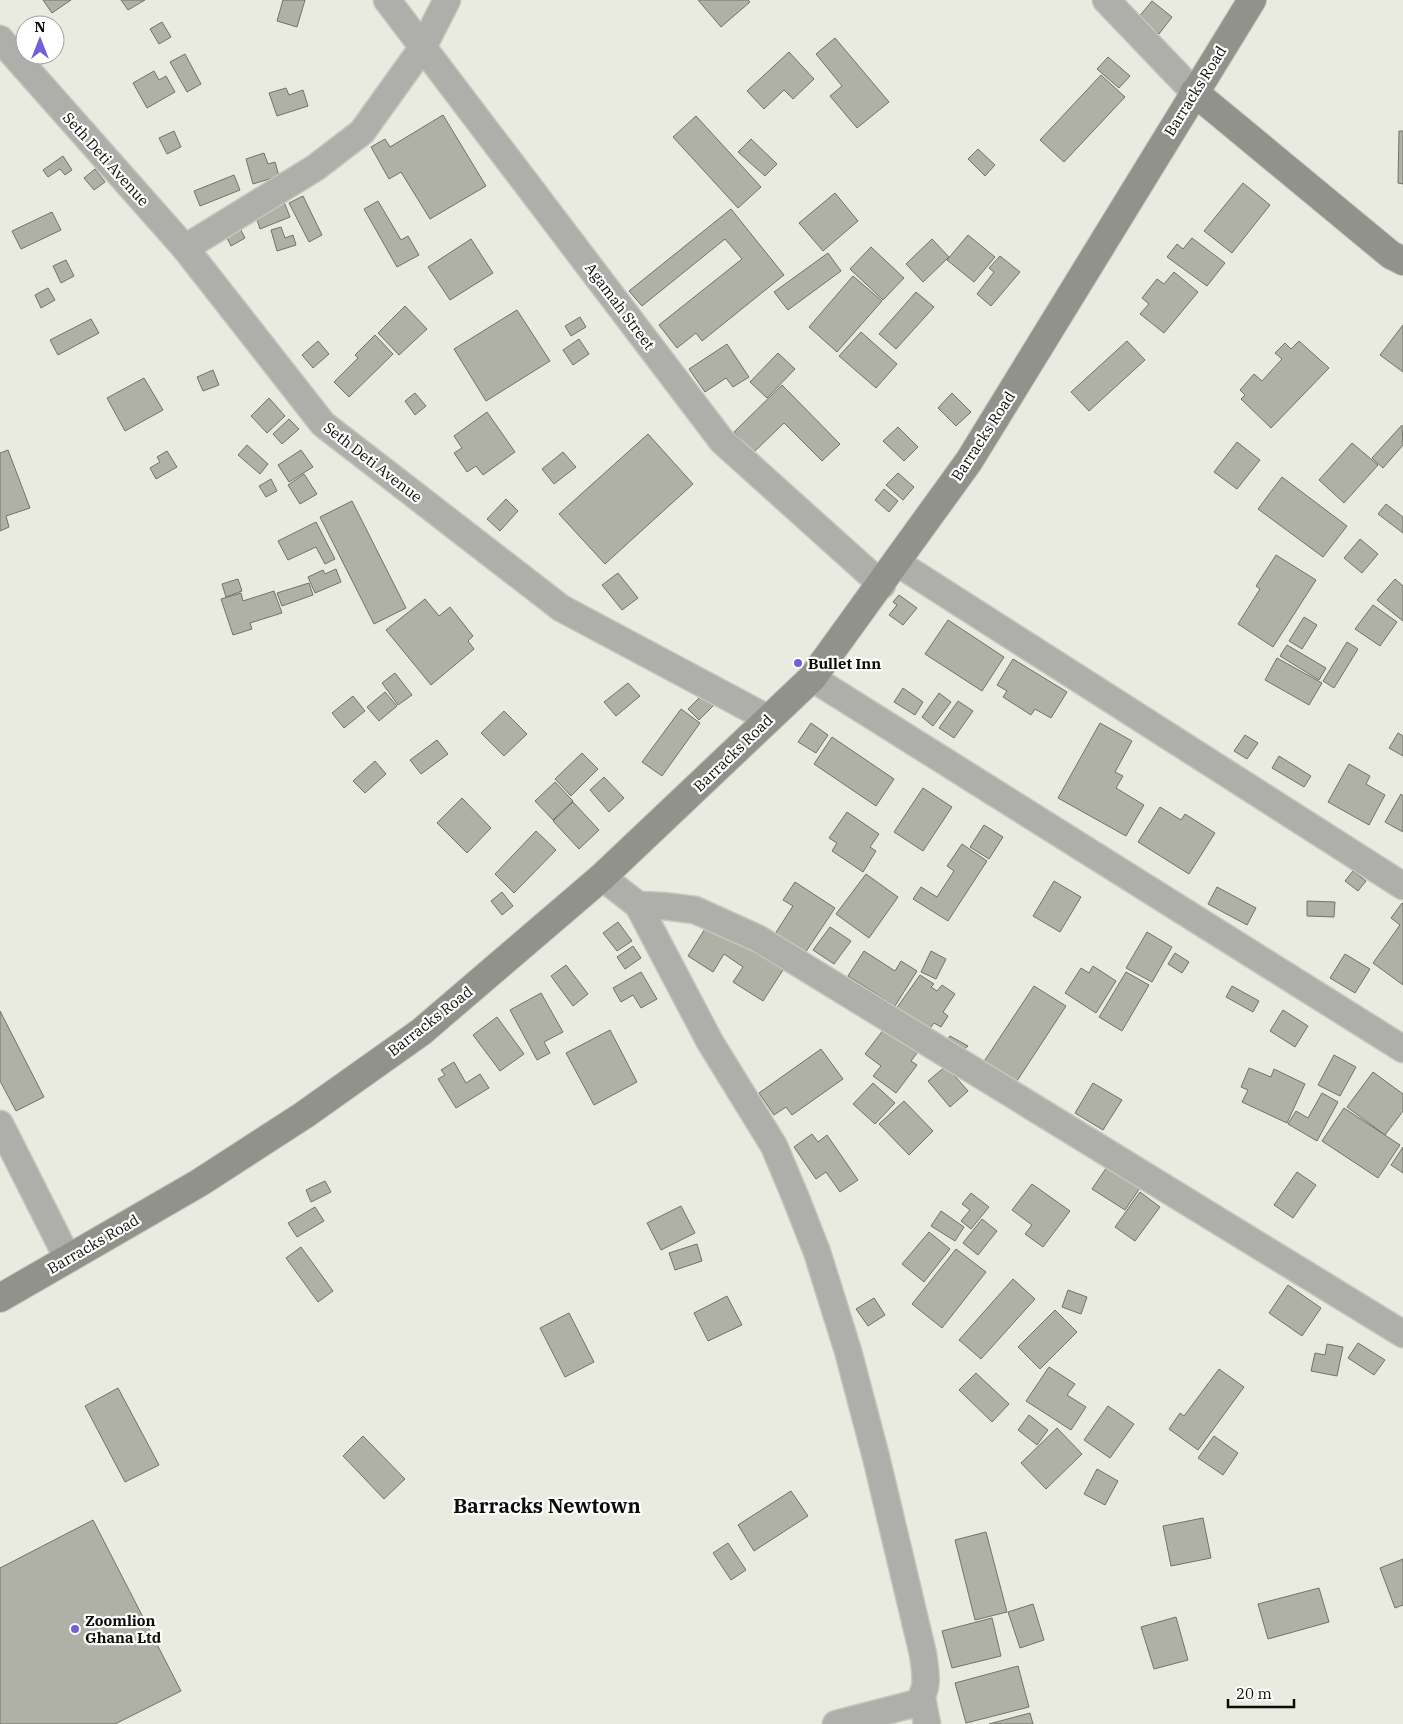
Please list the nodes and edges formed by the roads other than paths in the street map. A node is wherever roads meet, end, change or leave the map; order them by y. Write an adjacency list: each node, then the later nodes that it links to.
1 (387, 0): 6 (street, Agamah Street)
2 (447, 0): 6 (street)
3 (1106, 0): 7 (street)
4 (1252, 0): 7 (street, Barracks Road)
5 (0, 39): 8 (street, Seth Deti Avenue)
6 (423, 47): 8 (street); 10 (street, Agamah Street)
7 (1194, 92): 9 (street); 10 (street, Barracks Road)
8 (185, 248): 12 (street, Seth Deti Avenue)
9 (1403, 261)
10 (889, 573): 11 (street, Barracks Road); 14 (street, Agamah Street)
11 (812, 678): 12 (street, Barracks Road); 16 (street)
12 (769, 719): 13 (street, Barracks Road)
13 (602, 877): 15 (street); 18 (street, Barracks Road)
14 (1403, 886)
15 (638, 905): 20 (street); 21 (street)
16 (1403, 1049)
17 (0, 1124): 18 (street)
18 (68, 1259): 19 (street, Barracks Road)
19 (0, 1298)
20 (1403, 1334)
21 (922, 1698): 22 (street); 23 (street)
22 (836, 1724)
23 (927, 1724)

